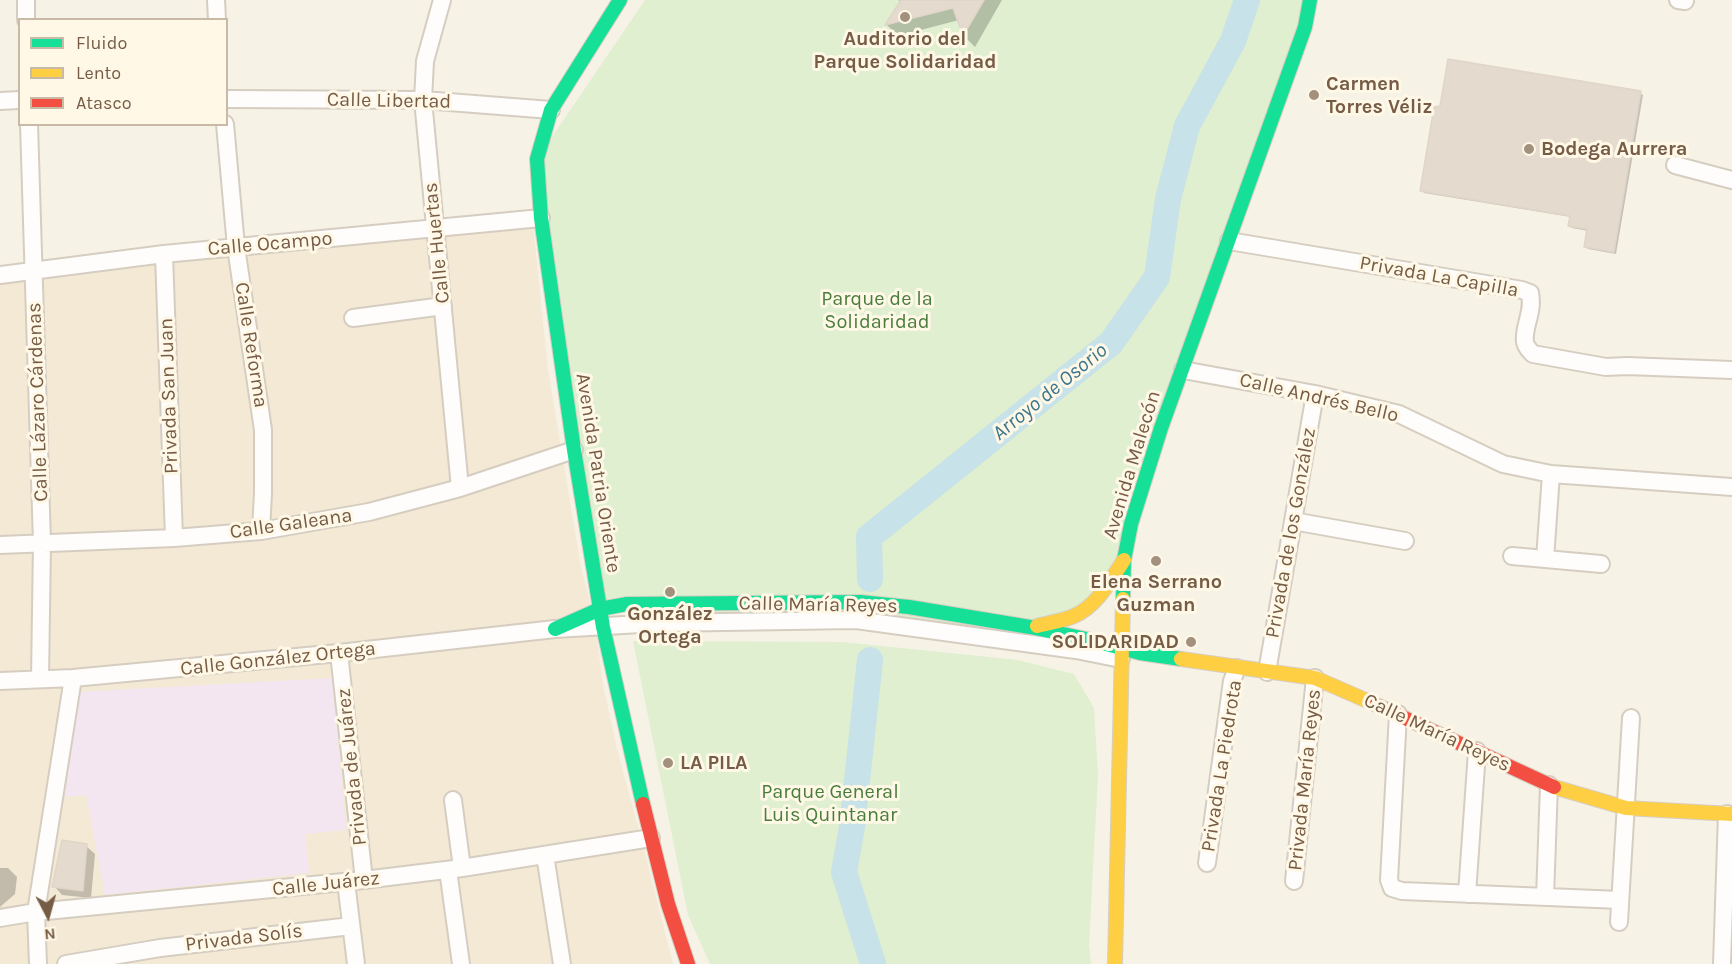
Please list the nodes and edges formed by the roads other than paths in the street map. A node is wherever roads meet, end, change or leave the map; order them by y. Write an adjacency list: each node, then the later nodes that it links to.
1 (26, 0): 6 (street)
2 (216, 0): 7 (street)
3 (442, 0): 10 (street, Calle Huertas)
4 (620, 0): 12 (street, Avenida Patria Oriente)
5 (1310, 0): 19 (street, Avenida Malecón)
6 (26, 18)
7 (217, 18)
8 (228, 99): 10 (street, Calle Libertad)
9 (18, 100): 11 (street)
10 (423, 100): 12 (street, Calle Libertad); 18 (street, Calle Huertas)
11 (0, 101)
12 (551, 110): 17 (street, Avenida Patria Oriente)
13 (29, 126): 22 (street, Calle Lázaro Cárdenas)
14 (225, 126): 20 (street, Calle Reforma)
15 (1674, 165): 16 (street)
16 (1732, 180)
17 (541, 218): 18 (street, Calle Ocampo); 29 (street, Avenida Patria Oriente)
18 (435, 229): 20 (street, Calle Ocampo); 24 (street, Calle Huertas)
19 (1229, 241): 26 (street, Avenida Malecón); 27 (street, Privada La Capilla)
20 (236, 247): 21 (street, Calle Ocampo); 34 (street, Calle Reforma)
21 (164, 254): 22 (street, Calle Ocampo); 35 (street, Privada San Juan)
22 (33, 270): 23 (street, Calle Ocampo); 37 (street, Calle Lázaro Cárdenas)
23 (0, 274)
24 (443, 306): 25 (street); 32 (street, Calle Huertas)
25 (353, 318)
26 (1183, 370): 28 (street, Calle Andrés Bello); 41 (street, Avenida Malecón)
27 (1732, 370)
28 (1316, 394): 30 (street, Calle Andrés Bello); 33 (street, Privada de los González)
29 (574, 450): 32 (street, Calle Galeana); 43 (street, Avenida Patria Oriente)
30 (1551, 474): 31 (street, Calle Andrés Bello); 40 (street)
31 (1732, 487)
32 (460, 488): 34 (street, Calle Galeana)
33 (1293, 521): 36 (street); 51 (street, Privada de los González)
34 (261, 531): 35 (street, Calle Galeana)
35 (174, 538): 37 (street, Calle Galeana)
36 (1405, 541)
37 (42, 543): 38 (street, Calle Galeana); 54 (street, Calle Lázaro Cárdenas)
38 (0, 545)
39 (1512, 556): 40 (street)
40 (1545, 559): 42 (street)
41 (1124, 560): 45 (street); 49 (street, Avenida Malecón)
42 (1601, 564)
43 (600, 609): 44 (street, Avenida Patria Oriente); 45 (street, Calle María Reyes); 46 (street, Calle González Ortega)
44 (603, 627): 46 (street, Calle González Ortega); 49 (street, Calle María Reyes); 63 (street, Avenida Patria Oriente)
45 (1030, 627): 49 (street, Calle María Reyes)
46 (555, 629): 48 (street, Calle González Ortega)
47 (1140, 652): 49 (street, Calle María Reyes); 50 (street, Calle María Reyes)
48 (339, 653): 52 (street, Calle González Ortega); 67 (street, Privada de Juárez)
49 (1121, 654): 84 (street, Avenida Malecón)
50 (1237, 669): 51 (street, Calle María Reyes); 65 (street, Privada La Piedrota)
51 (1267, 672): 53 (street, Calle María Reyes)
52 (73, 678): 54 (street, Calle González Ortega); 73 (street)
53 (1315, 678): 56 (street, Calle María Reyes); 68 (street, Privada María Reyes)
54 (40, 679): 55 (street, Calle González Ortega)
55 (0, 681)
56 (1398, 714): 58 (street, Calle María Reyes); 70 (street)
57 (1631, 718): 61 (street)
58 (1478, 751): 59 (street, Calle María Reyes); 70 (street)
59 (1549, 785): 61 (street, Calle María Reyes); 71 (street)
60 (453, 800): 66 (street)
61 (1626, 808): 62 (street, Calle María Reyes); 72 (street)
62 (1730, 814): 85 (street)
63 (651, 838): 64 (street, Calle Juárez); 83 (street, Avenida Patria Oriente)
64 (545, 855): 66 (street, Calle Juárez); 82 (street)
65 (1207, 863)
66 (455, 869): 67 (street, Calle Juárez); 81 (street)
67 (364, 880): 69 (street, Calle Juárez)
68 (1294, 880)
69 (346, 882): 73 (street, Calle Juárez); 76 (street)
70 (1467, 894): 71 (street)
71 (1545, 897): 72 (street)
72 (1620, 900): 75 (street)
73 (36, 912): 74 (street, Calle Juárez); 78 (street)
74 (0, 918)
75 (1619, 922)
76 (351, 926): 77 (street, Privada Solís); 80 (street)
77 (161, 956): 79 (street, Privada Solís)
78 (38, 964)
79 (66, 964)
80 (356, 964)
81 (461, 964)
82 (562, 964)
83 (688, 964)
84 (1115, 964)
85 (1722, 964)

